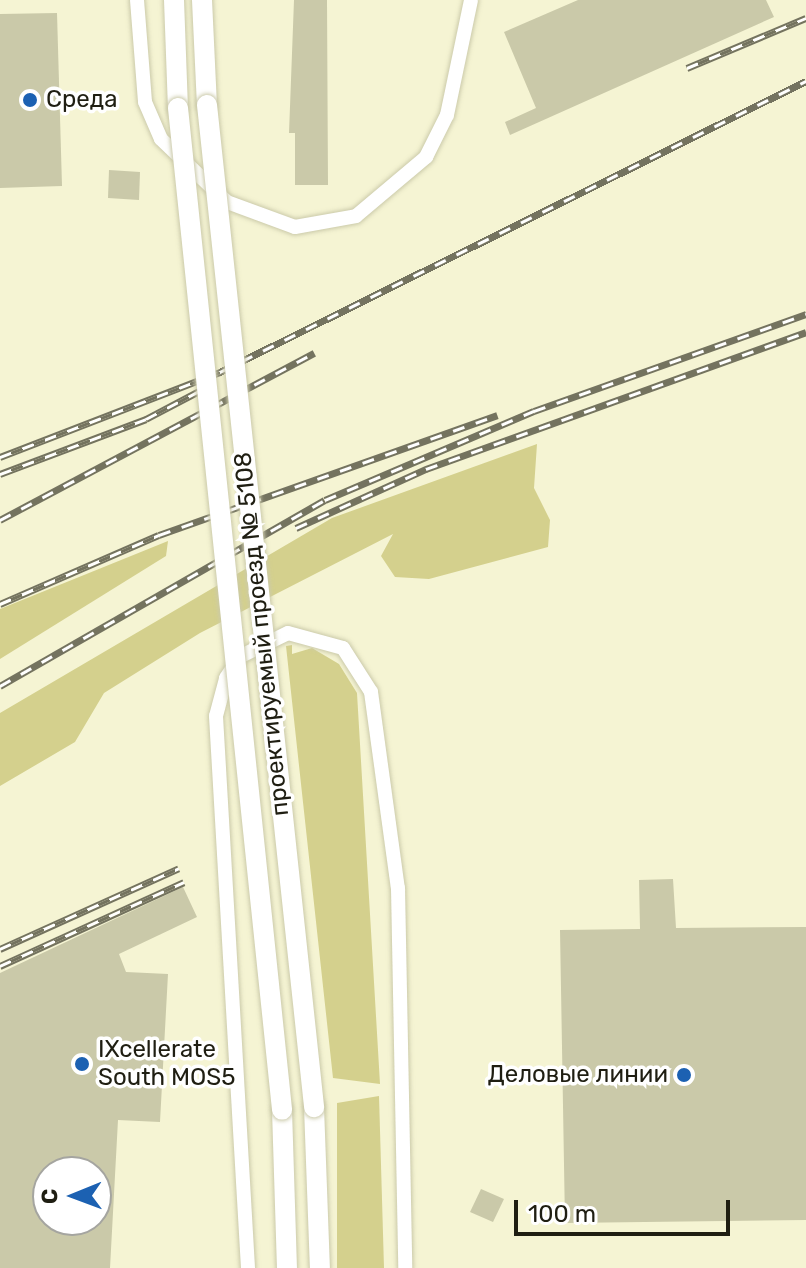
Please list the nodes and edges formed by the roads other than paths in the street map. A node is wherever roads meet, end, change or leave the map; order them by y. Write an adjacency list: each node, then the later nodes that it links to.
1 (137, 0): 4 (street)
2 (174, 0): 6 (main road, проектируемый проезд № 5108, bridge)
3 (202, 0): 7 (main road, проектируемый проезд № 5108, bridge)
4 (471, 0)
5 (248, 1268): 8 (street)
6 (287, 1268)
7 (320, 1268)
8 (407, 1268)

